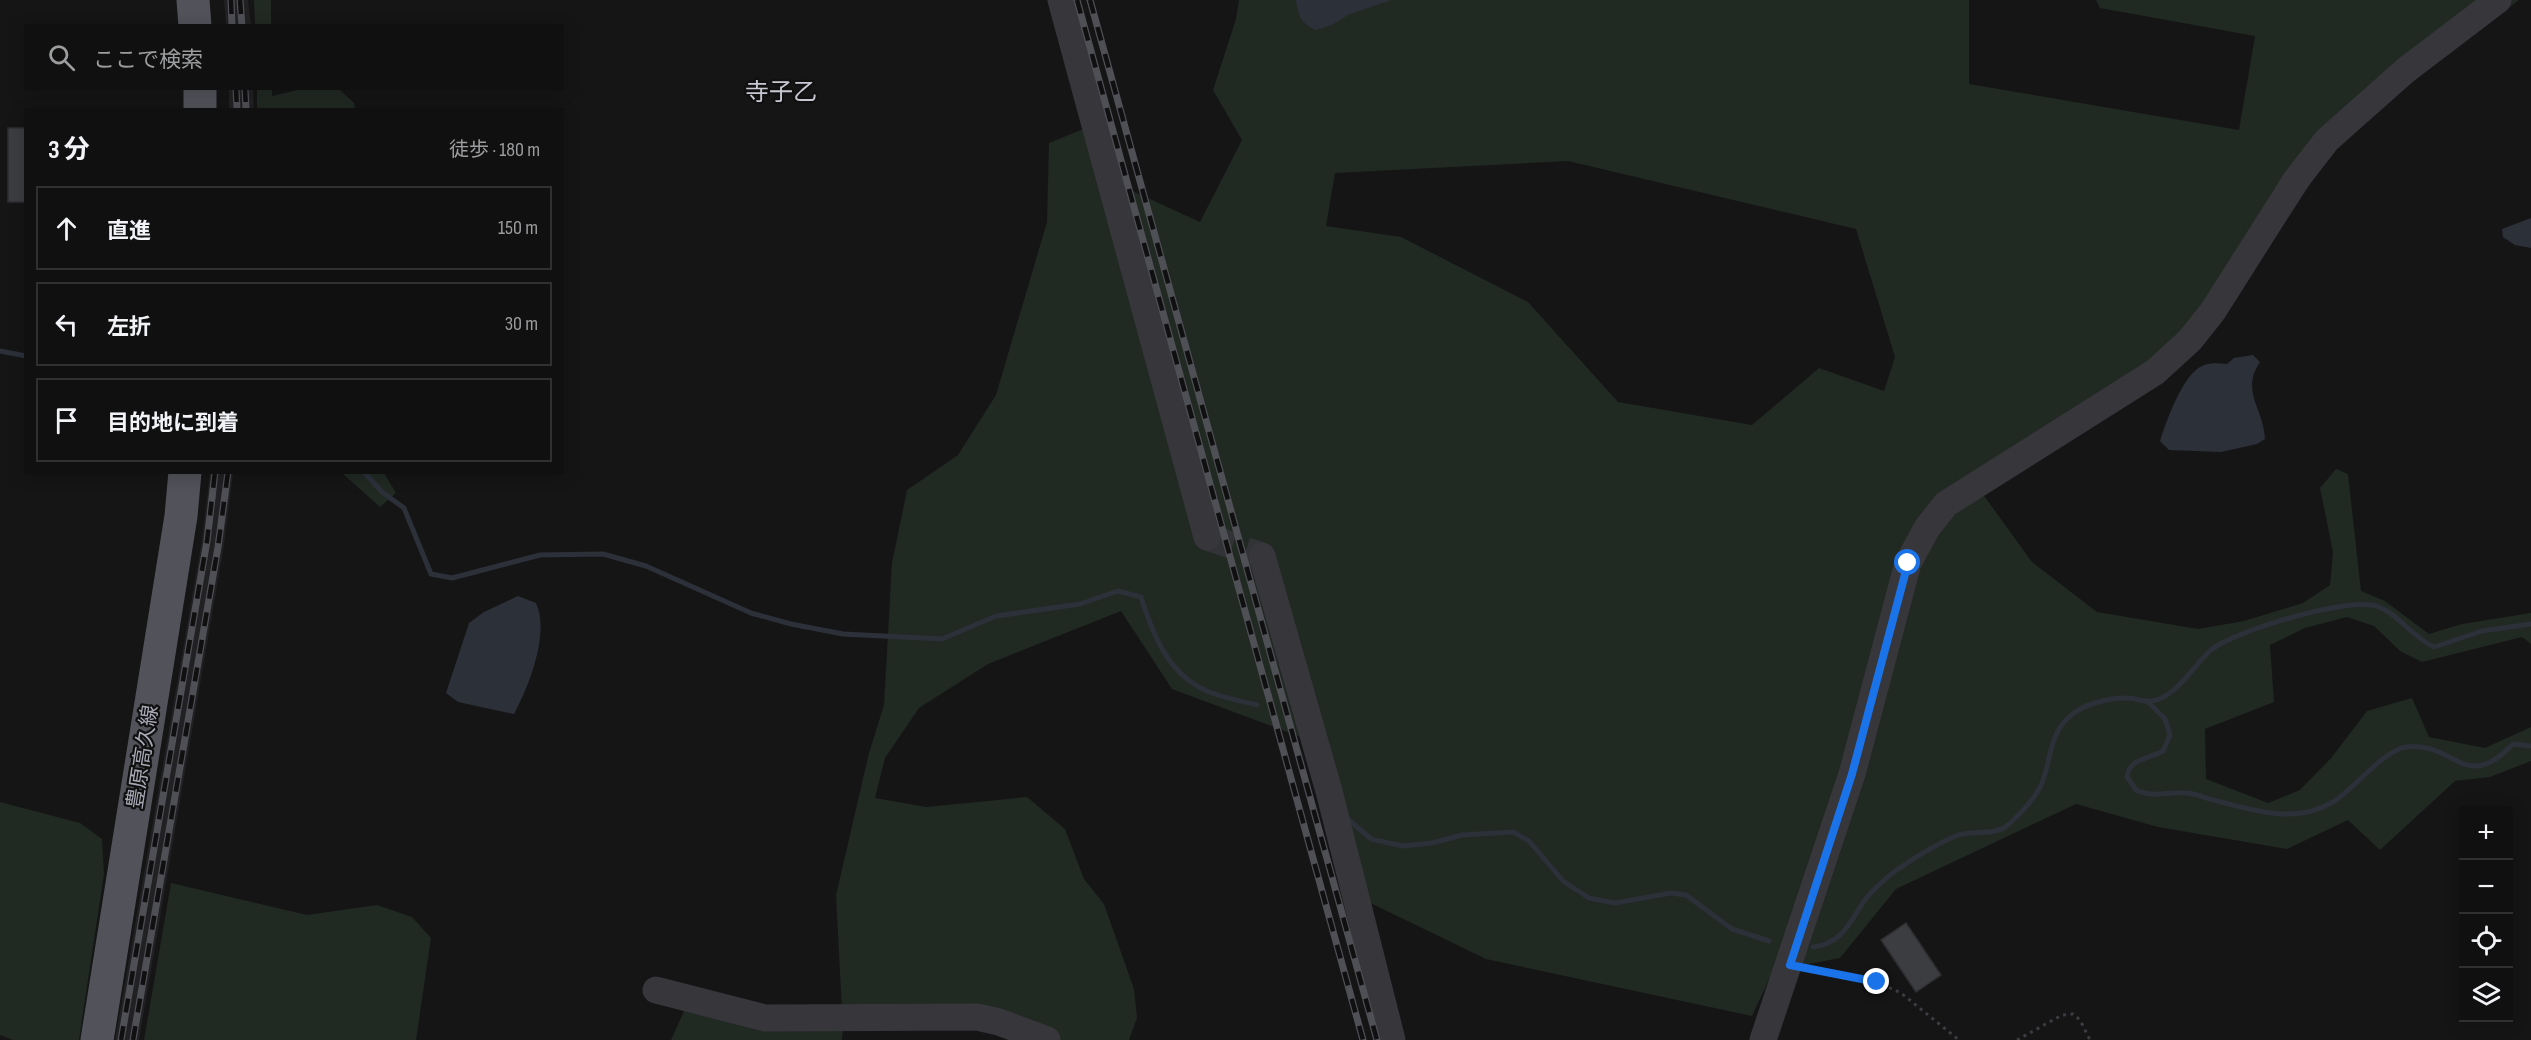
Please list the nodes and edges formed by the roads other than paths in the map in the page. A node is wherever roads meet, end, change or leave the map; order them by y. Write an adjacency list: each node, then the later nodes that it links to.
1 (193, 0): 4 (main road)
2 (1061, 0): 8 (street)
3 (2498, 0): 14 (street)
4 (195, 24)
5 (200, 90): 6 (main road)
6 (200, 108)
7 (185, 474): 11 (main road, 豊原高久線)
8 (1207, 537)
9 (1262, 556): 13 (street)
10 (656, 990): 12 (street)
11 (97, 1040)
12 (1047, 1040)
13 (1392, 1040)
14 (1763, 1040)

